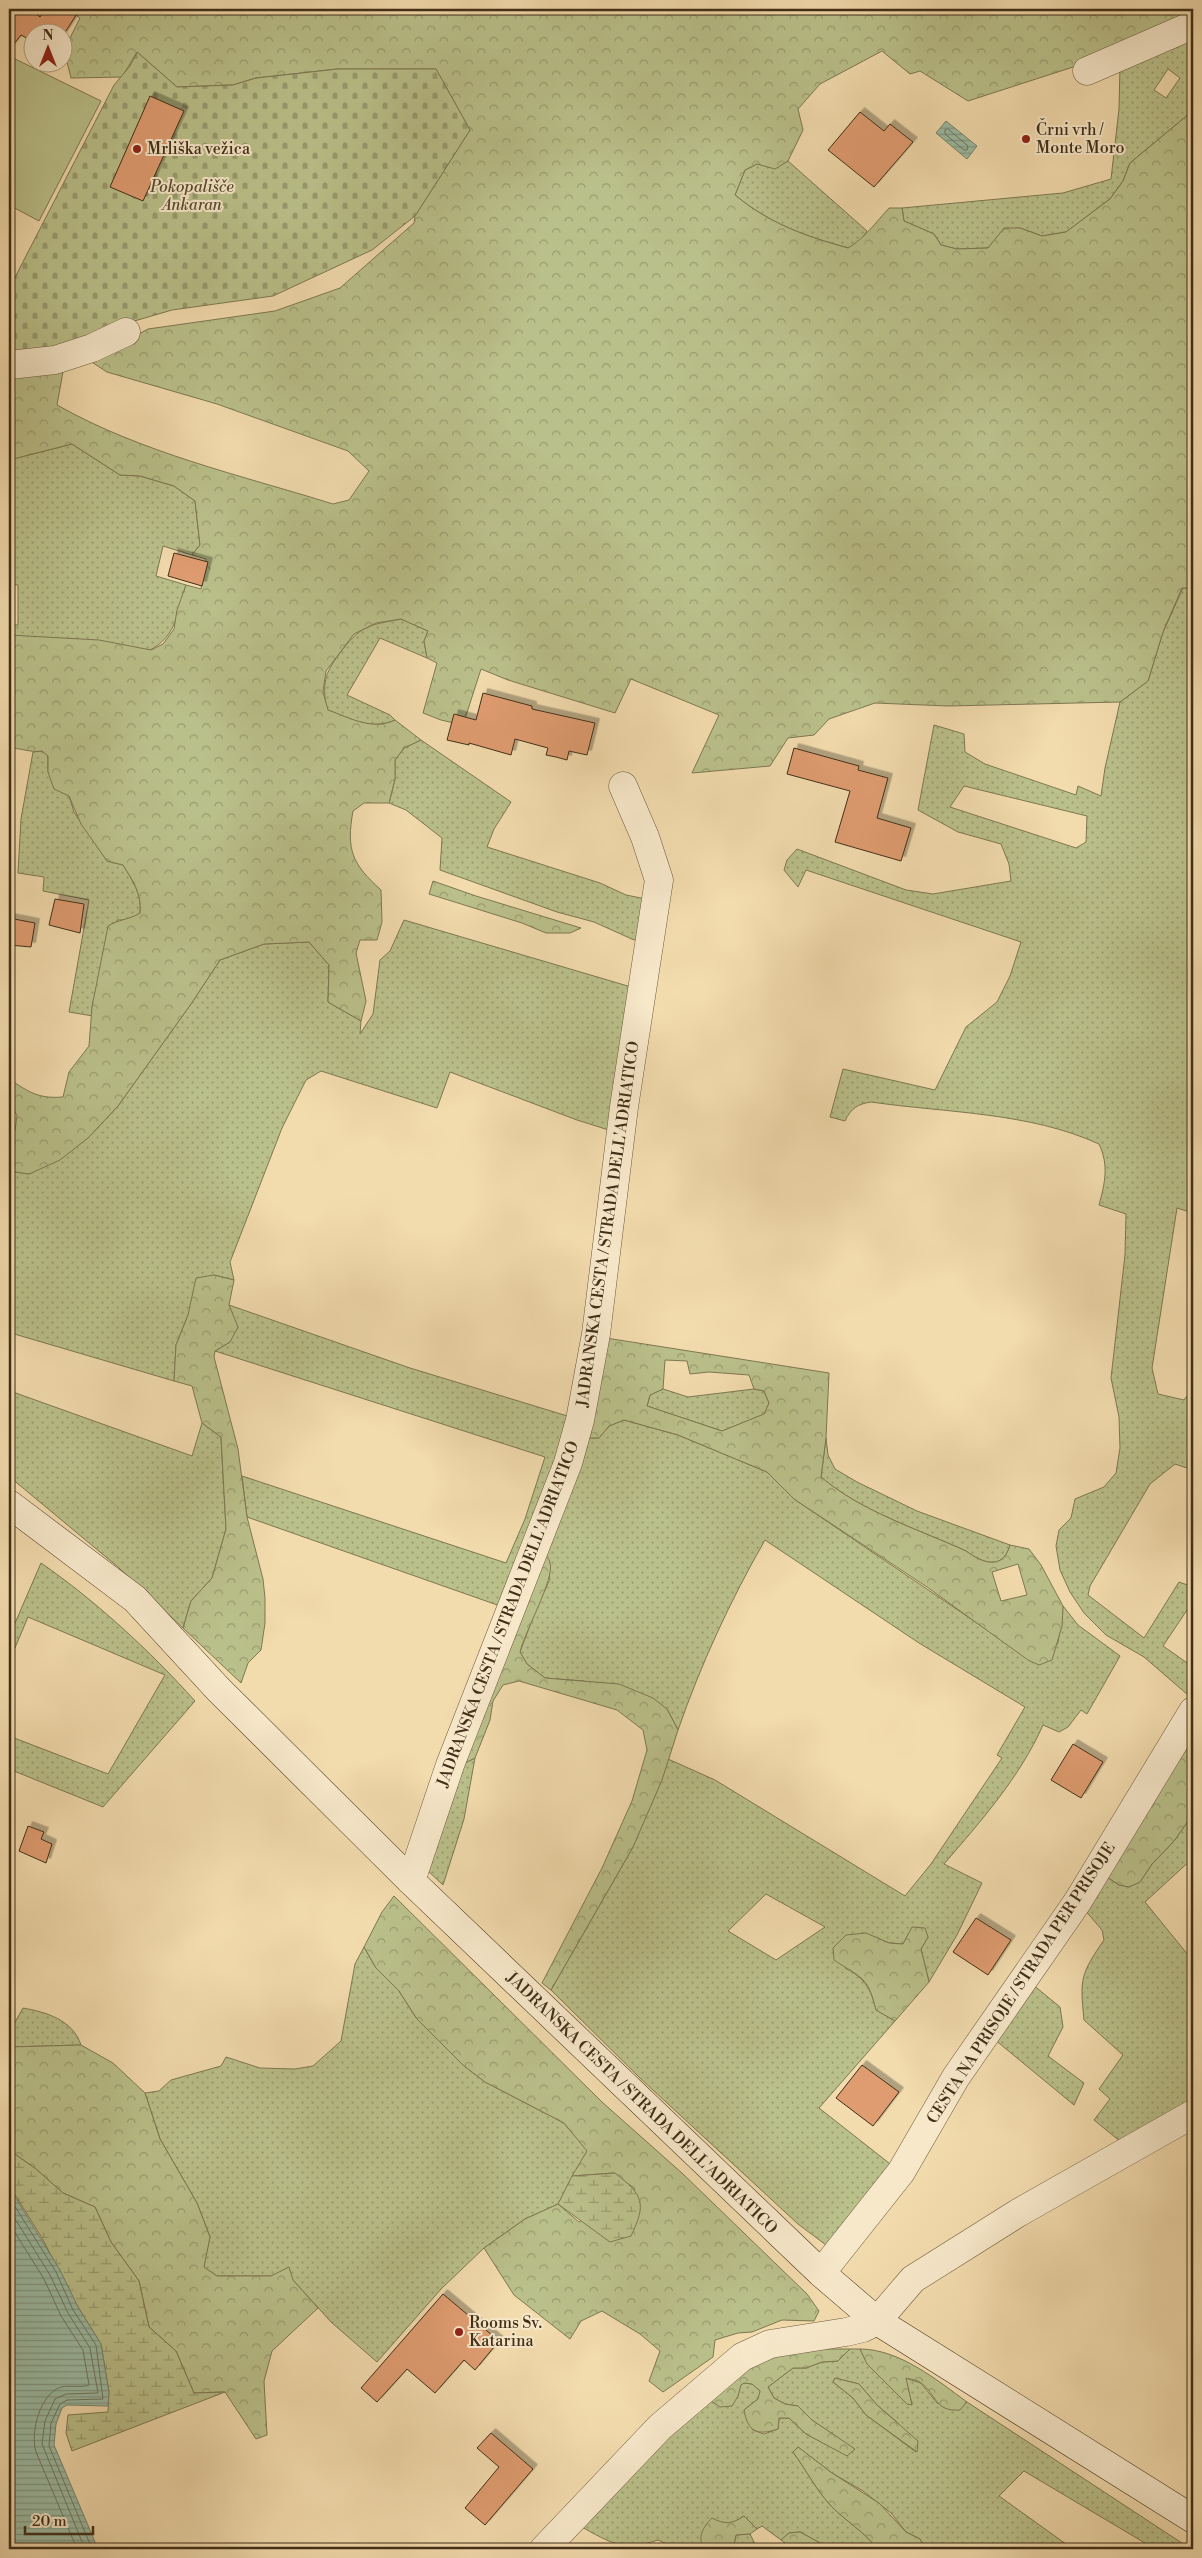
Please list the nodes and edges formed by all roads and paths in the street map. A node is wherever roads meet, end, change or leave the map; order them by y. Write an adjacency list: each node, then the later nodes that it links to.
1 (1193, 25): 2 (street)
2 (1087, 71)
3 (126, 332): 4 (street)
4 (9, 365)
5 (623, 786): 8 (street, JADRANSKA CESTA / STRADA DELL'ADRIATICO)
6 (9, 1504): 8 (street, JADRANSKA CESTA / STRADA DELL'ADRIATICO)
7 (1193, 1711): 10 (street, CESTA NA PRISOJE / STRADA PER PRISOJE)
8 (411, 1881): 10 (street, JADRANSKA CESTA / STRADA DELL'ADRIATICO)
9 (1193, 2114): 11 (street)
10 (821, 2273): 11 (street, JADRANSKA CESTA / STRADA DELL'ADRIATICO)
11 (878, 2321): 12 (street, JADRANSKA CESTA / STRADA DELL'ADRIATICO); 13 (street)
12 (1193, 2519)
13 (544, 2549)

